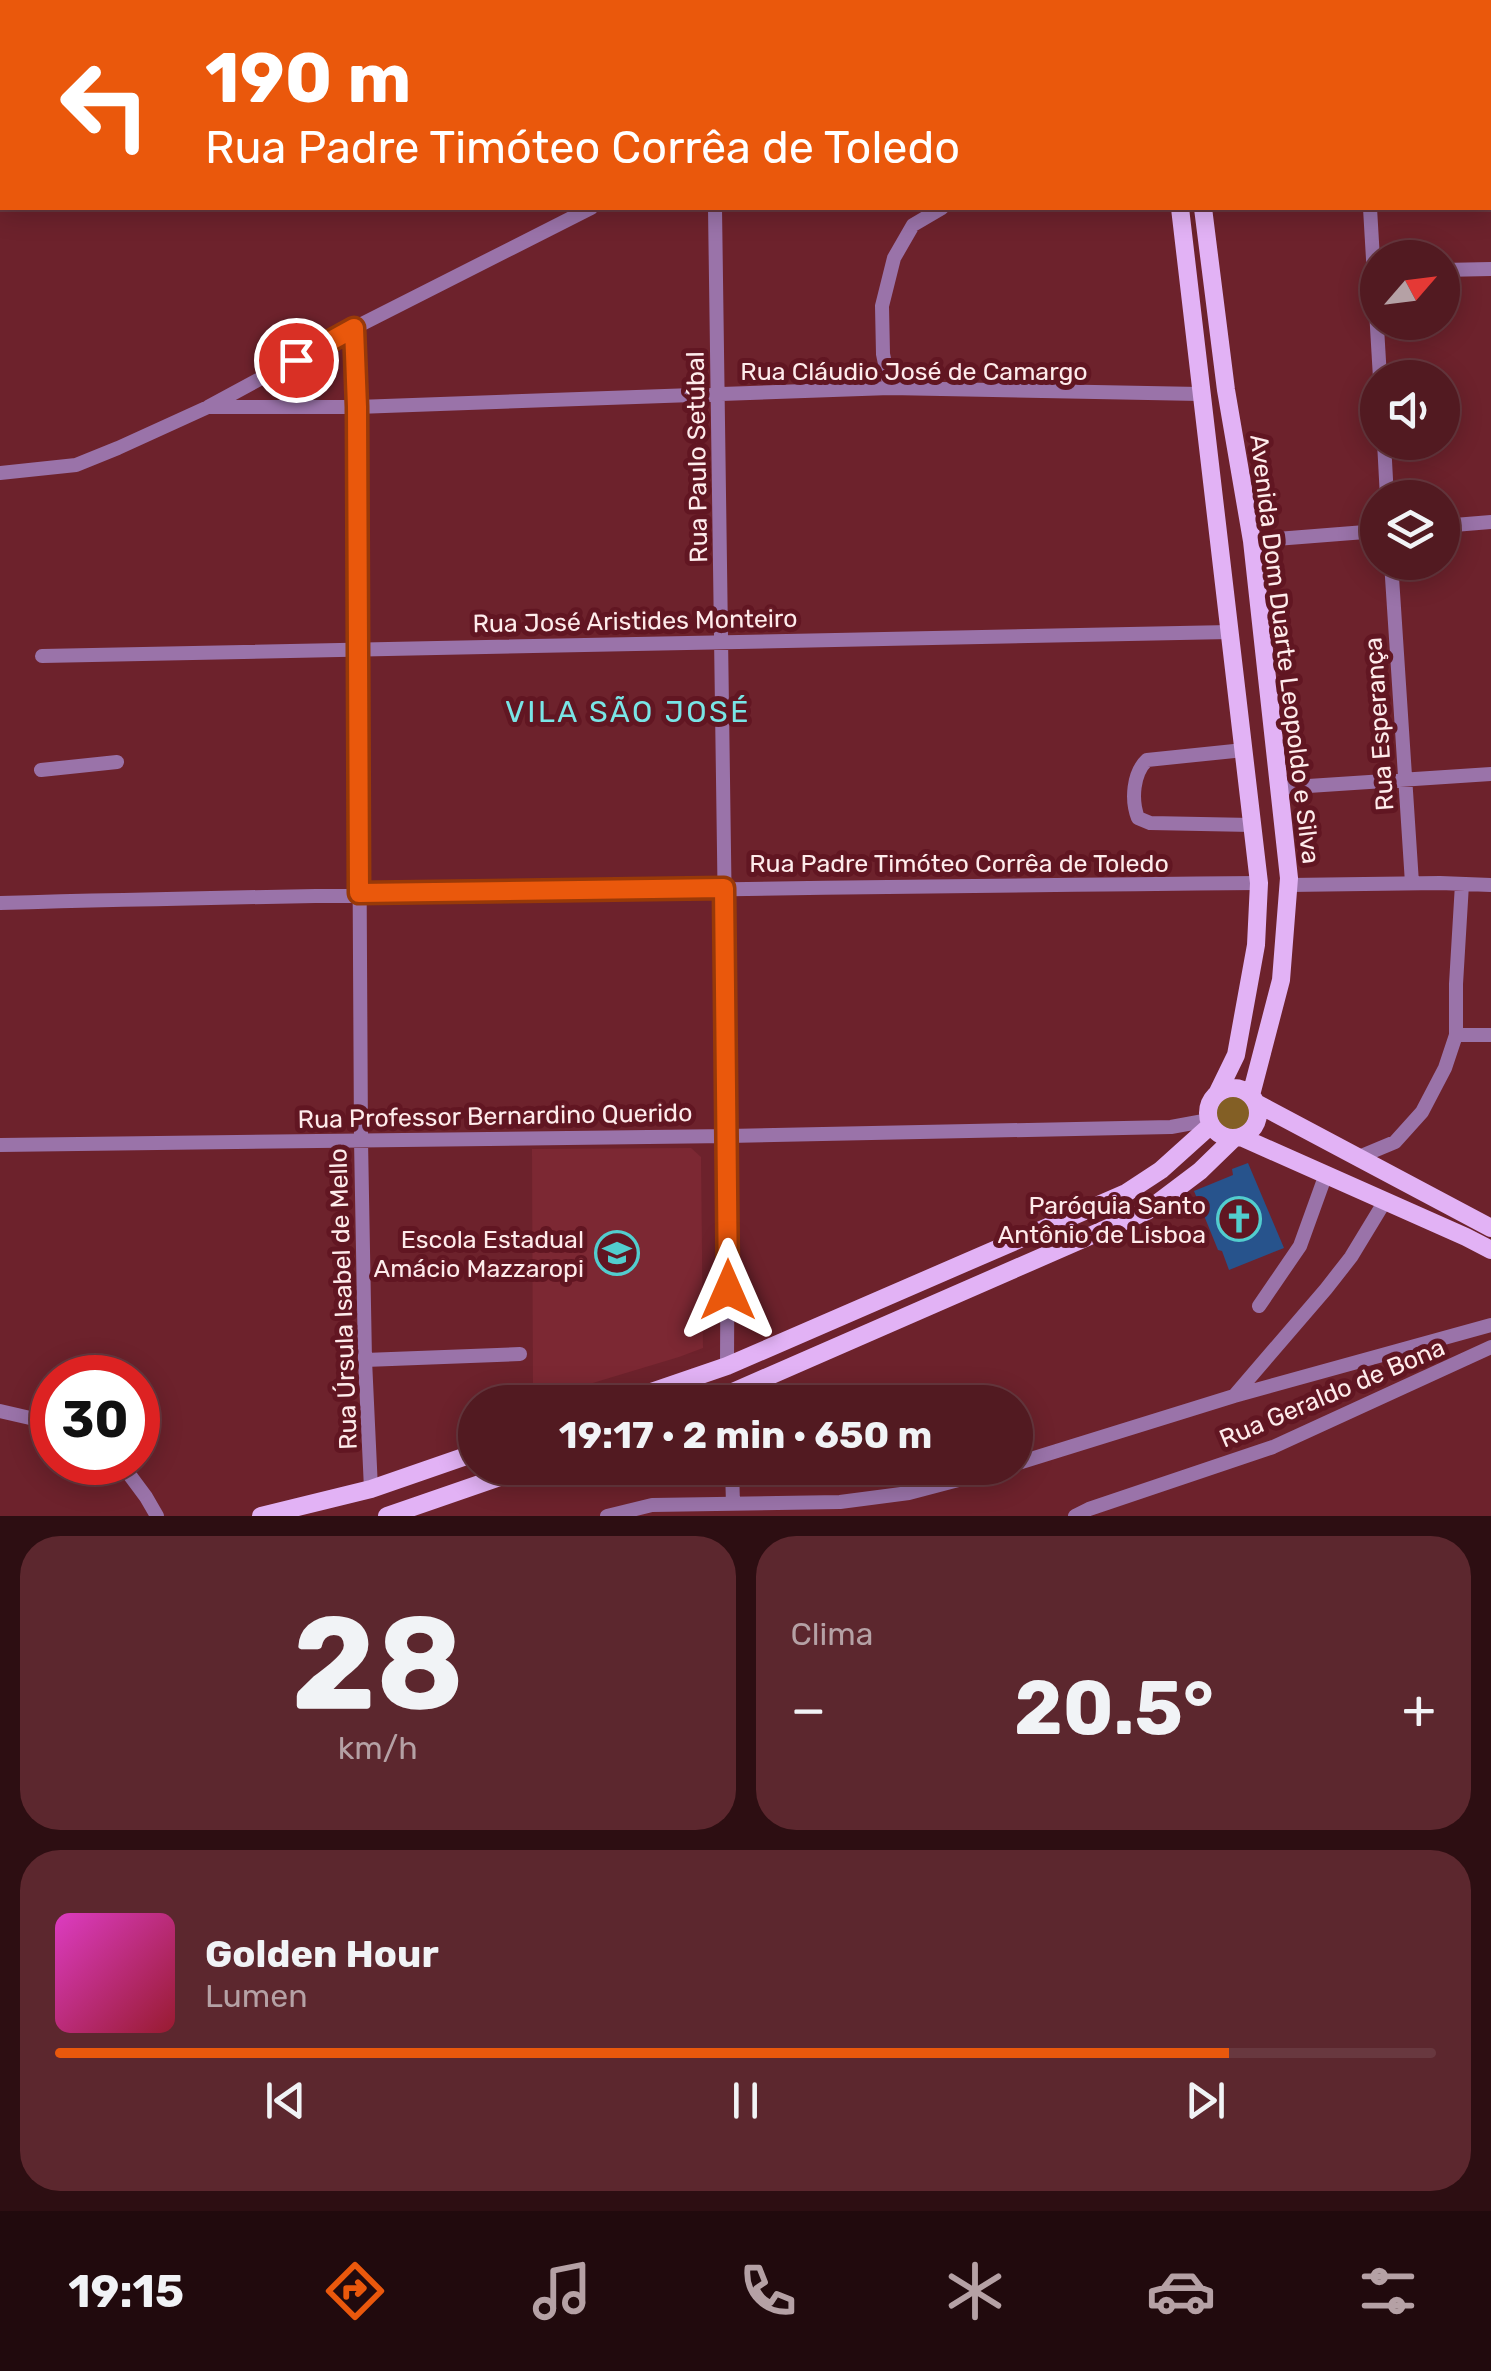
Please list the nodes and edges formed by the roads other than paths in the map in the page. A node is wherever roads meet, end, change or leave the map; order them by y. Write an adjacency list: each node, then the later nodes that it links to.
1 (587, 210): 10 (street)
2 (716, 210): 14 (street, Rua Paulo Setúbal)
3 (938, 210): 11 (street)
4 (1180, 210): 13 (main road, Avenida Dom Duarte Leopoldo e Silva)
5 (1203, 210): 12 (main road, Avenida Dom Duarte Leopoldo e Silva)
6 (1370, 210): 7 (street)
7 (1372, 240)
8 (1491, 269): 9 (street)
9 (1460, 270)
10 (354, 328): 15 (street); 16 (street, Rua Úrsula Isabel de Mello)
11 (890, 388): 13 (street, Rua Cláudio José de Camargo); 14 (street, Rua Cláudio José de Camargo)
12 (1226, 390): 13 (main road); 21 (main road, Avenida Dom Duarte Leopoldo e Silva)
13 (1200, 394): 23 (main road, Avenida Dom Duarte Leopoldo e Silva)
14 (718, 395): 16 (street, Rua Cláudio José de Camargo); 24 (street, Rua Paulo Setúbal)
15 (208, 406): 16 (street, Rua Cláudio José de Camargo); 17 (street)
16 (357, 407): 25 (street, Rua Úrsula Isabel de Mello)
17 (0, 473)
18 (1491, 522): 19 (street)
19 (1460, 525)
20 (1360, 532): 21 (street)
21 (1252, 541): 32 (main road, Avenida Dom Duarte Leopoldo e Silva)
22 (1392, 580): 31 (street, Rua Esperança)
23 (1230, 632): 24 (street, Rua José Aristides Monteiro); 27 (main road, Avenida Dom Duarte Leopoldo e Silva)
24 (722, 641): 25 (street, Rua José Aristides Monteiro); 39 (street, Rua Paulo Setúbal)
25 (357, 651): 26 (street, Rua José Aristides Monteiro); 40 (street, Rua Úrsula Isabel de Mello)
26 (42, 656)
27 (1244, 750): 33 (main road, Avenida Dom Duarte Leopoldo e Silva); 33 (street)
28 (117, 762): 29 (street)
29 (41, 770)
30 (1491, 774): 31 (street)
31 (1405, 780): 32 (street); 35 (street, Rua Esperança)
32 (1278, 788): 37 (main road, Avenida Dom Duarte Leopoldo e Silva)
33 (1252, 825): 34 (main road, Avenida Dom Duarte Leopoldo e Silva)
34 (1259, 883): 39 (street, Rua Padre Timóteo Corrêa de Toledo); 44 (main road, Avenida Dom Duarte Leopoldo e Silva)
35 (1412, 883): 36 (street); 37 (street)
36 (1462, 884): 38 (street); 42 (street)
37 (1289, 886): 45 (main road, Avenida Dom Duarte Leopoldo e Silva)
38 (1491, 886)
39 (724, 888): 40 (street, Rua Padre Timóteo Corrêa de Toledo); 48 (street, Rua Paulo Setúbal)
40 (359, 893): 41 (street, Rua Padre Timóteo Corrêa de Toledo); 50 (street, Rua Úrsula Isabel de Mello)
41 (0, 903)
42 (1456, 1035): 43 (street); 53 (street)
43 (1491, 1036)
44 (1218, 1092): 45 (main road); 46 (main road)
45 (1253, 1099): 49 (main road); 53 (main road)
46 (1210, 1123): 47 (street, Rua Professor Bernardino Querido); 49 (main road); 52 (main road)
47 (1171, 1127): 48 (street, Rua Professor Bernardino Querido); 52 (street)
48 (728, 1136): 50 (street, Rua Professor Bernardino Querido); 68 (street, Rua Paulo Setúbal)
49 (1237, 1137): 54 (main road); 63 (main road)
50 (361, 1140): 51 (street, Rua Professor Bernardino Querido); 66 (street, Rua Úrsula Isabel de Mello)
51 (0, 1144)
52 (1184, 1150): 59 (main road)
53 (1359, 1158): 56 (main road)
54 (1326, 1174): 55 (main road); 58 (street)
55 (1385, 1201): 57 (main road); 67 (street)
56 (1491, 1228)
57 (1491, 1250)
58 (1259, 1306)
59 (824, 1324): 63 (main road); 68 (main road)
60 (1491, 1324): 61 (street)
61 (1462, 1334): 65 (street); 69 (street)
62 (1491, 1347): 65 (street, Rua Geraldo de Bona)
63 (835, 1349): 71 (main road)
64 (520, 1354): 66 (street)
65 (1468, 1359): 87 (street, Rua Geraldo de Bona)
66 (365, 1360): 81 (street, Rua Úrsula Isabel de Mello)
67 (1267, 1360): 69 (street); 72 (street)
68 (727, 1366): 70 (main road)
69 (1282, 1383): 72 (street)
70 (672, 1385)
71 (759, 1385)
72 (1234, 1396): 75 (street)
73 (4, 1416): 74 (street)
74 (30, 1420)
75 (1033, 1458)
76 (458, 1459): 81 (main road)
77 (137, 1485): 84 (street)
78 (461, 1485): 85 (main road)
79 (732, 1485): 82 (street)
80 (939, 1485): 82 (street)
81 (371, 1489): 83 (main road)
82 (733, 1504): 86 (street)
83 (273, 1515)
84 (157, 1516)
85 (388, 1516)
86 (606, 1516)
87 (1075, 1516)

